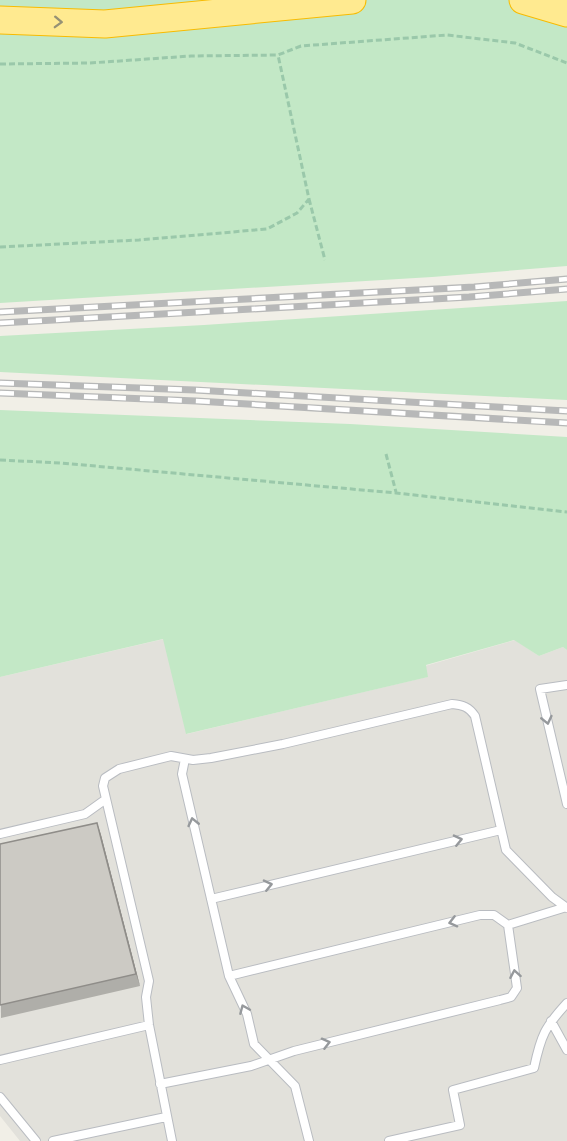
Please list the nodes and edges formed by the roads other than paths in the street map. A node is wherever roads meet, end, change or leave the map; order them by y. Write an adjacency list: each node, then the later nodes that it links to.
1 (352, 0): 4 (highway, one-way to 1)
2 (523, 0): 3 (highway)
3 (567, 14)
4 (0, 20)
5 (567, 685): 8 (lane, one-way to 8)
6 (185, 759): 7 (lane); 9 (lane); 11 (lane, one-way to 6)
7 (106, 799): 10 (lane); 17 (lane)
8 (567, 804)
9 (501, 830): 11 (lane, one-way to 9); 12 (lane)
10 (0, 834)
11 (211, 899): 14 (lane)
12 (567, 907): 13 (lane)
13 (508, 925): 14 (lane, one-way to 14); 20 (lane, one-way to 13)
14 (229, 976): 20 (lane, one-way to 14)
15 (567, 1003): 16 (lane)
16 (551, 1021): 18 (lane); 28 (lane)
17 (149, 1025): 19 (lane); 21 (lane)
18 (567, 1050)
19 (0, 1060)
20 (270, 1060): 21 (lane); 27 (lane)
21 (160, 1084): 23 (lane)
22 (0, 1097): 24 (lane)
23 (166, 1117): 25 (lane); 26 (lane)
24 (36, 1141)
25 (53, 1141)
26 (172, 1141)
27 (309, 1141)
28 (389, 1141)

